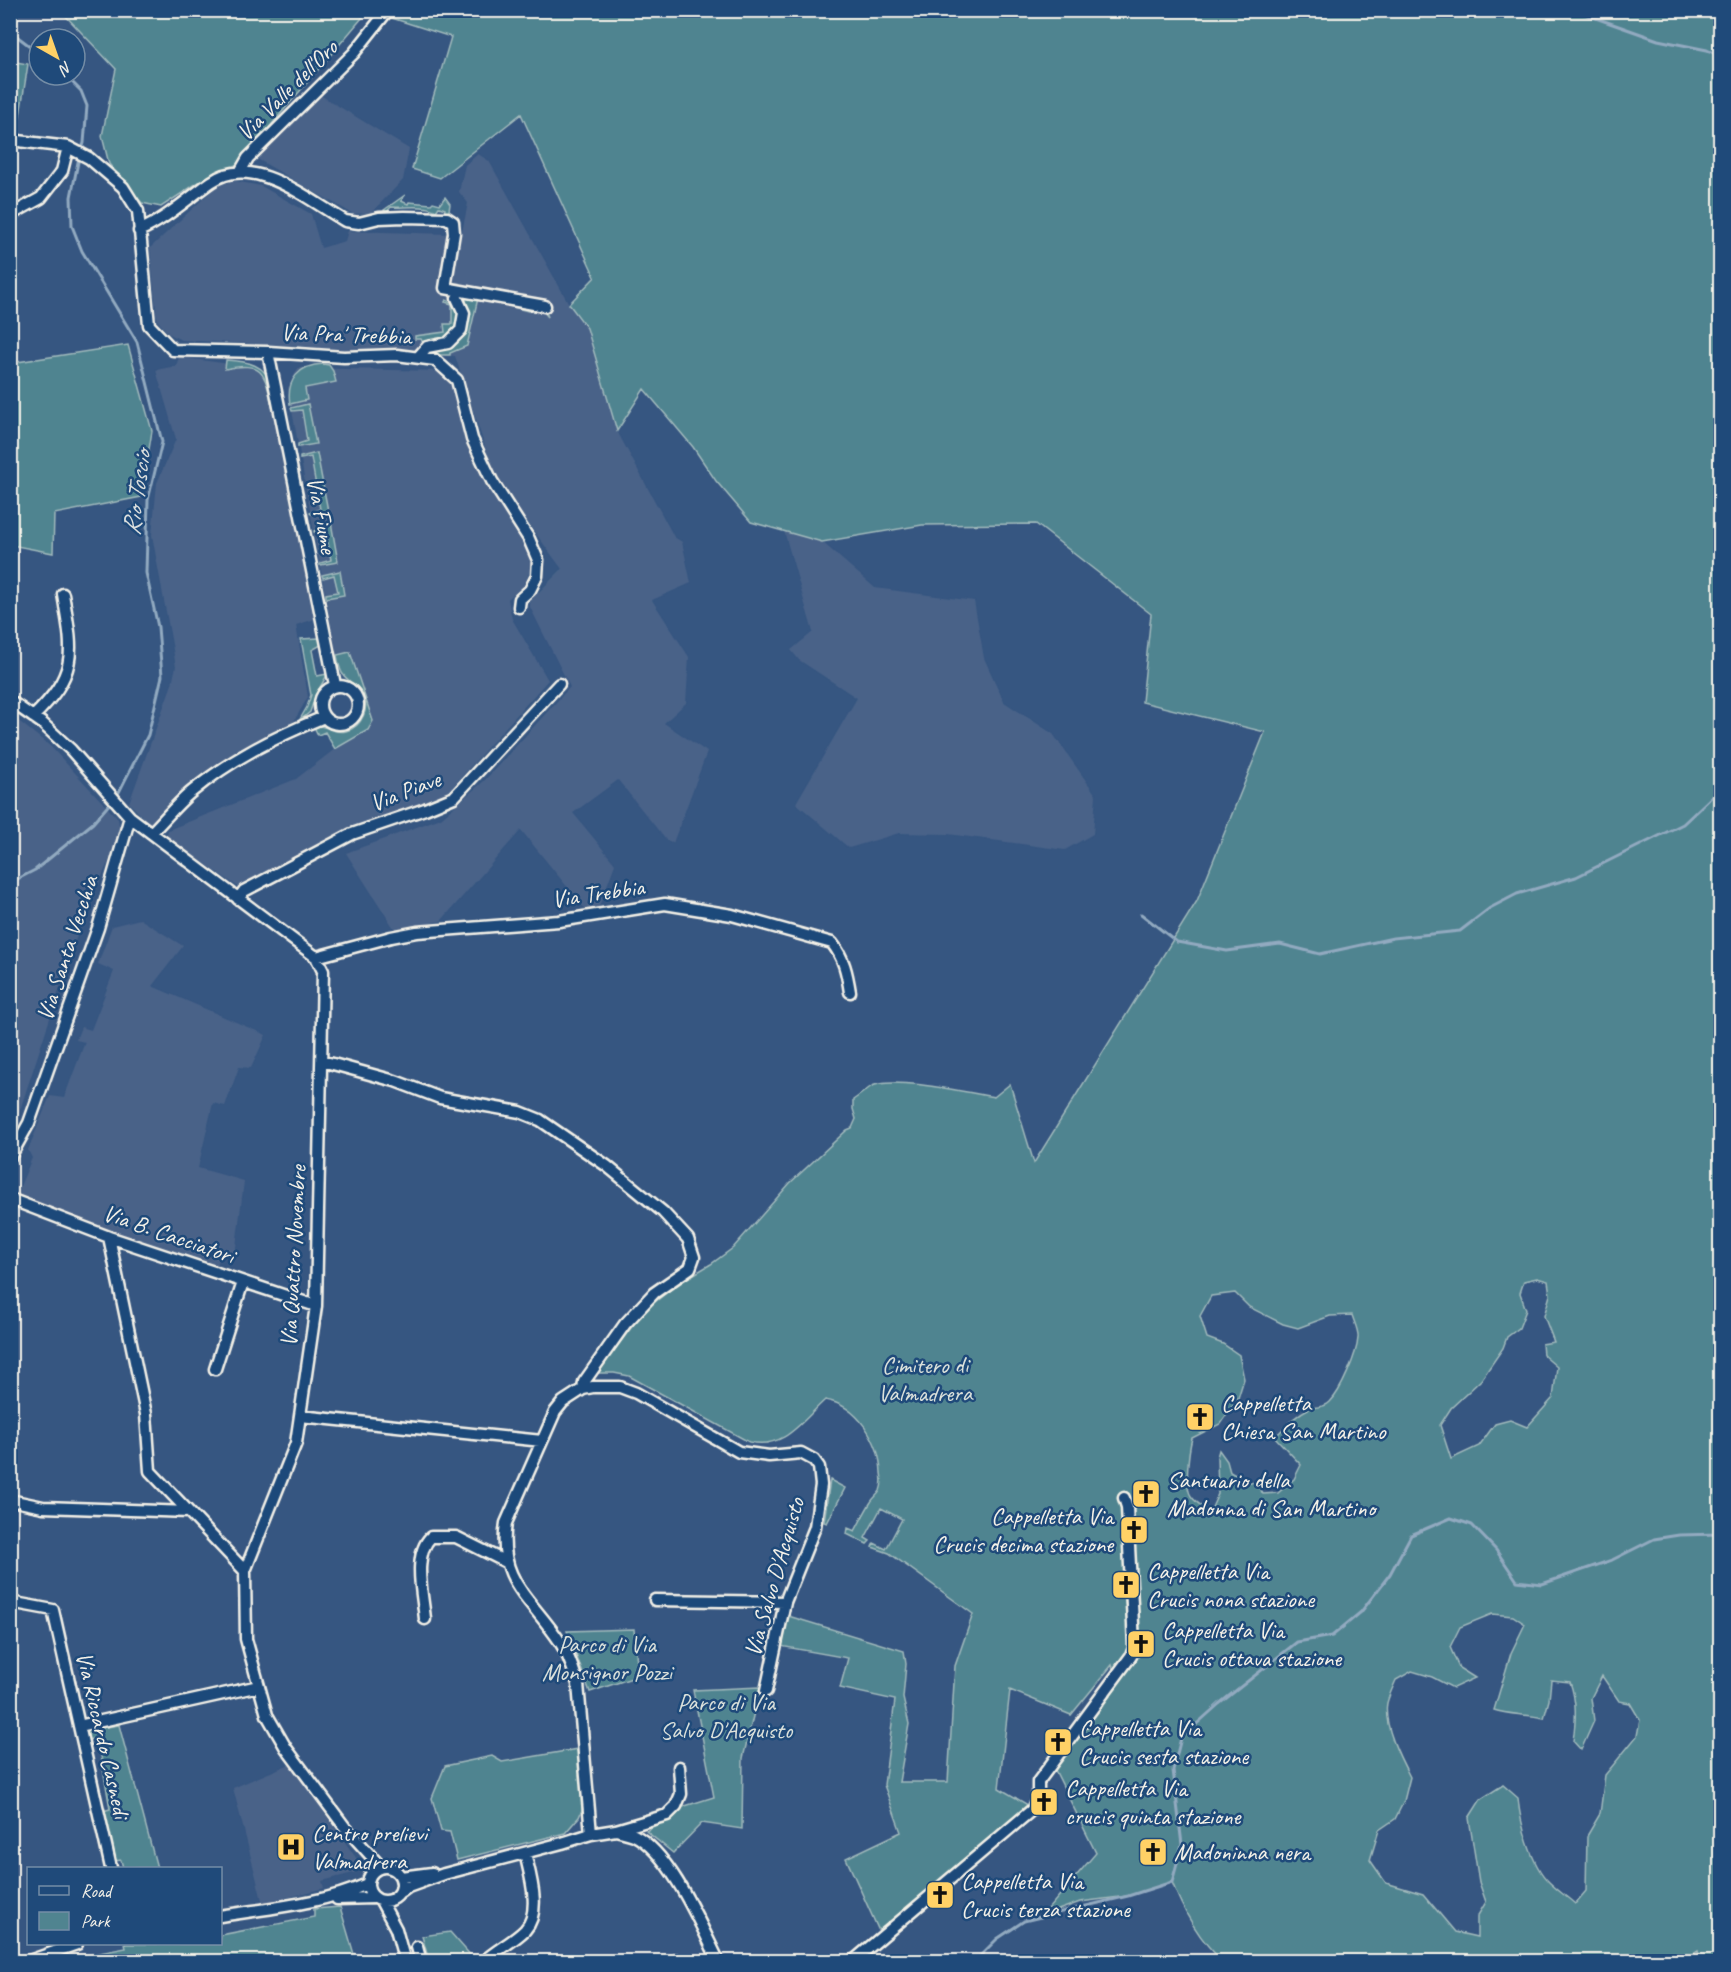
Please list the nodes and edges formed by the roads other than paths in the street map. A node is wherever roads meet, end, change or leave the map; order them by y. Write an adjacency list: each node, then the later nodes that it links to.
1 (388, 10): 4 (street, Via Valle dell'Oro)
2 (10, 140): 3 (street, Via Pra' Trebbia)
3 (71, 148): 5 (street); 6 (street, Via Pra' Trebbia)
4 (240, 172): 6 (street); 8 (street)
5 (10, 215)
6 (139, 231): 9 (street, Via Pra' Trebbia)
7 (457, 298): 10 (street)
8 (545, 306)
9 (268, 352): 10 (street, Via Pra' Trebbia); 14 (street, Via Fiume)
10 (418, 357): 12 (street, Via Pra' Trebbia)
11 (63, 594): 16 (street)
12 (519, 607)
13 (559, 684): 20 (street, Via Piave)
14 (335, 685): 17 (street); 17 (street)
15 (10, 701): 16 (street)
16 (33, 717): 18 (street)
17 (324, 717): 19 (street)
18 (130, 817): 19 (street); 24 (street, Via Santa Vecchia)
19 (151, 833): 20 (street)
20 (238, 899): 21 (street)
21 (316, 957): 22 (street, Via Trebbia); 23 (street, Via Quattro Novembre)
22 (850, 992)
23 (322, 1061): 28 (street, Via Quattro Novembre); 30 (street)
24 (10, 1157)
25 (10, 1198): 26 (street, Via B. Cacciatori)
26 (108, 1237): 27 (street, Via B. Cacciatori); 35 (street)
27 (243, 1282): 28 (street, Via B. Cacciatori); 29 (street)
28 (316, 1306): 31 (street, Via Quattro Novembre)
29 (215, 1369)
30 (583, 1389): 32 (street); 40 (street, Via Salvo D'Acquisto)
31 (300, 1416): 32 (street); 37 (street, Via Quattro Novembre)
32 (542, 1441): 36 (street)
33 (1124, 1498): 71 (street)
34 (10, 1500): 35 (street)
35 (189, 1512): 37 (street)
36 (506, 1562): 41 (street); 49 (street)
37 (245, 1571): 42 (street, Via Quattro Novembre)
38 (655, 1600): 40 (street)
39 (10, 1602): 44 (street, Via Riccardo Casnedi)
40 (785, 1602): 43 (street, Via Salvo D'Acquisto)
41 (425, 1619)
42 (259, 1686): 44 (street); 47 (street, Via Quattro Novembre)
43 (766, 1690)
44 (79, 1726): 52 (street, Via Riccardo Casnedi)
45 (679, 1767): 46 (street)
46 (646, 1821): 48 (street); 50 (street)
47 (345, 1826): 53 (street, Via Quattro Novembre); 56 (street, Via Quattro Novembre)
48 (616, 1830): 49 (street); 50 (street)
49 (591, 1834): 51 (street)
50 (640, 1839): 70 (street)
51 (525, 1852): 54 (street); 67 (street)
52 (111, 1867)
53 (381, 1867): 55 (street); 56 (street)
54 (444, 1874): 55 (street); 57 (street)
55 (401, 1877): 57 (street)
56 (368, 1880): 58 (street); 59 (street)
57 (397, 1896): 59 (street); 61 (street)
58 (322, 1899): 59 (street); 60 (street)
59 (377, 1899): 61 (street)
60 (222, 1916)
61 (396, 1929): 65 (street)
62 (74, 1945): 64 (street)
63 (417, 1947): 66 (street)
64 (26, 1962)
65 (405, 1962)
66 (421, 1962)
67 (483, 1962)
68 (673, 1962): 69 (street)
69 (682, 1962)
70 (719, 1962)
71 (852, 1962)

